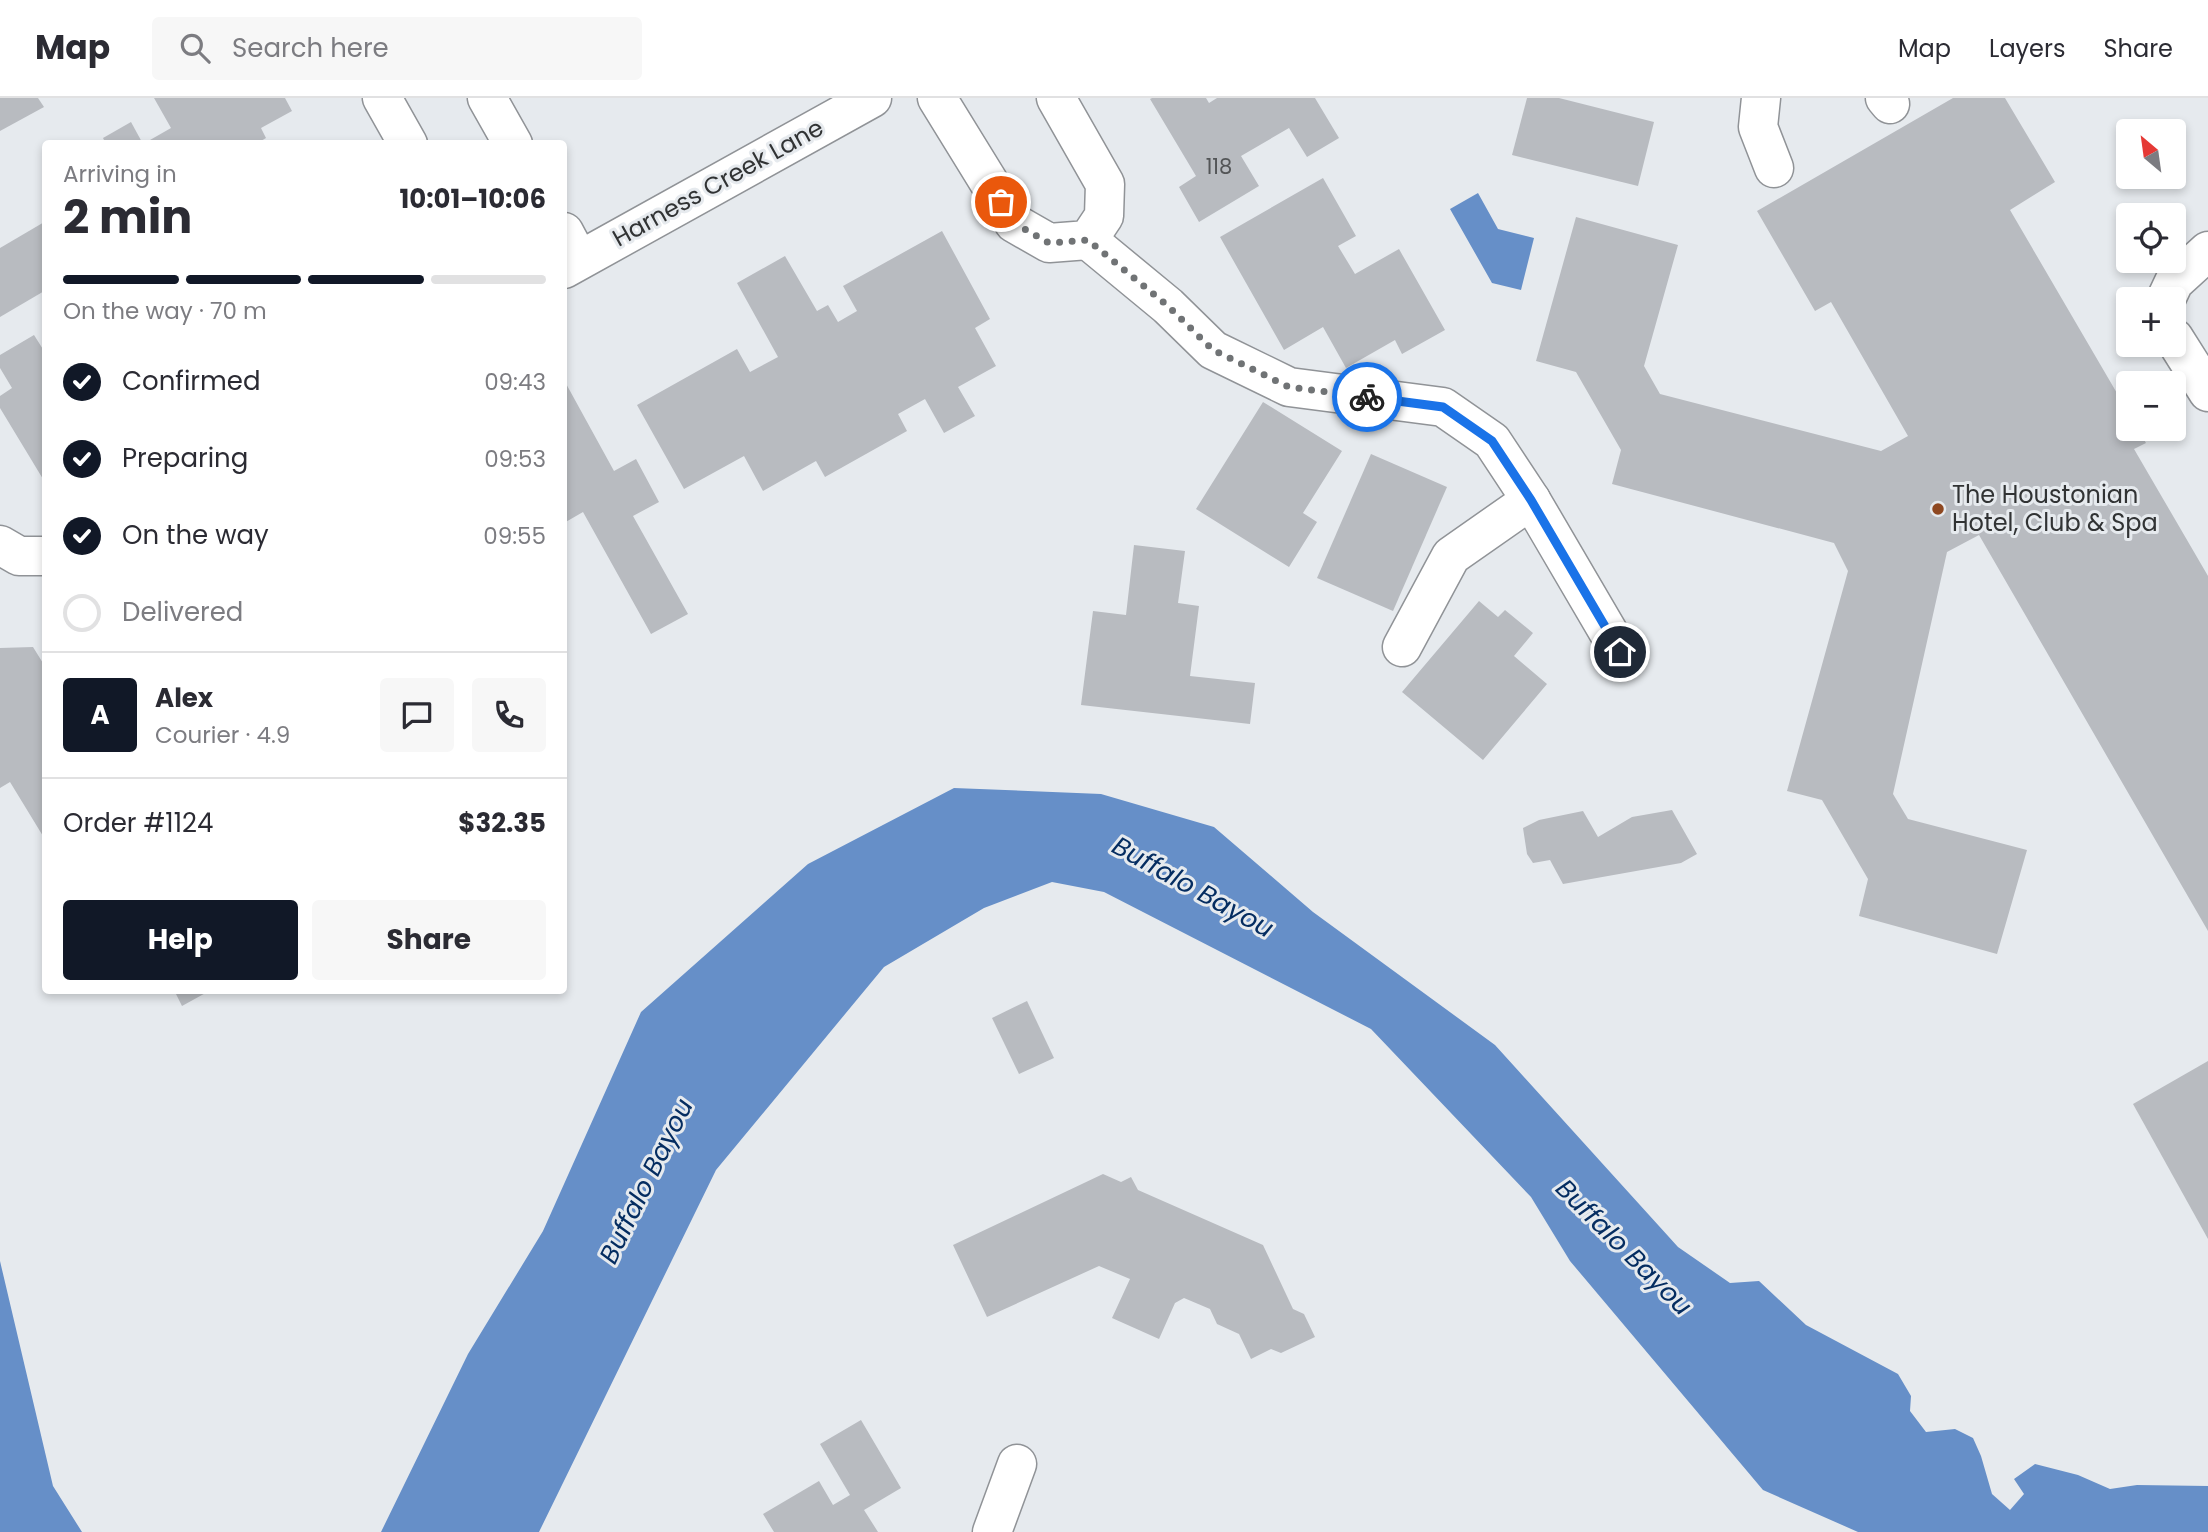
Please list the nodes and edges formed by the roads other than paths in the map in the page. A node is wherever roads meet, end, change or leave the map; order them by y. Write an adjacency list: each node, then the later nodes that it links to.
1 (382, 98): 7 (street)
2 (487, 98): 8 (street)
3 (872, 98): 12 (street, Harness Creek Lane)
4 (937, 98): 10 (street)
5 (1056, 98): 10 (street)
6 (1761, 98): 9 (street)
7 (406, 140)
8 (511, 140)
9 (1774, 168)
10 (1088, 240): 16 (street)
11 (2208, 251): 13 (street)
12 (569, 254)
13 (2172, 287)
14 (2186, 357): 15 (street)
15 (2208, 392)
16 (1531, 500): 17 (street); 18 (street)
17 (1402, 647)
18 (1620, 652)
19 (1017, 1464): 20 (street)
20 (992, 1532)

